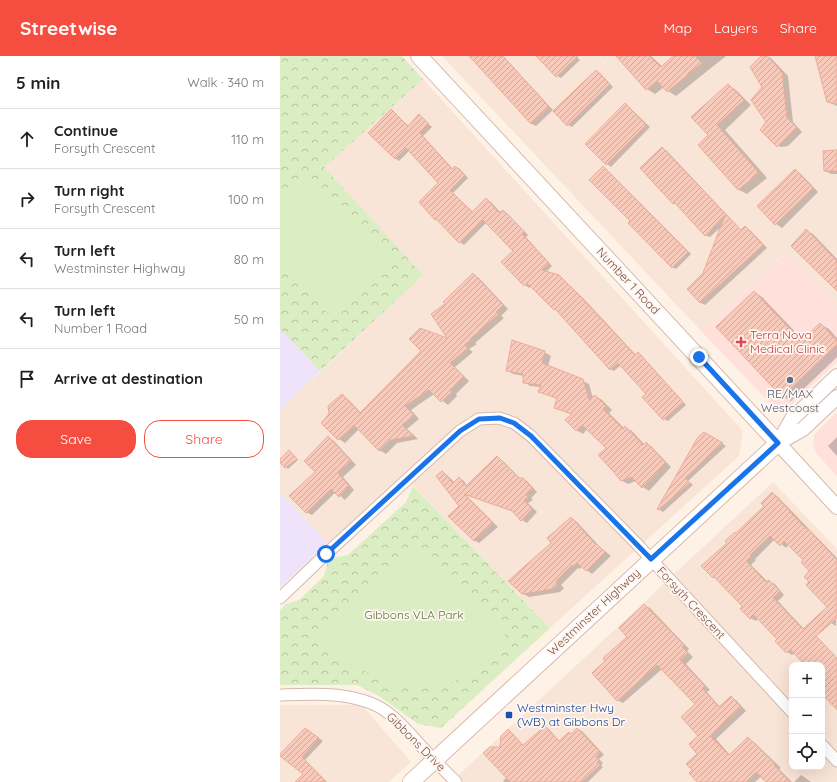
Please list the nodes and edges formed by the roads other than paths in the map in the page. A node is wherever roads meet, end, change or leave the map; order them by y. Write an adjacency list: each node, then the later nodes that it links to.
1 (419, 56): 4 (main road, Number 1 Road)
2 (837, 376): 4 (street, Westminster Highway)
3 (837, 397): 4 (street, Westminster Highway)
4 (778, 443): 5 (street, Number 1 Road); 6 (main road, Westminster Highway)
5 (837, 507)
6 (651, 559): 7 (street, Forsyth Crescent); 9 (street, Forsyth Crescent); 11 (main road, Westminster Highway)
7 (280, 598)
8 (280, 695): 11 (street, Gibbons Drive)
9 (789, 709)
10 (825, 747): 12 (street)
11 (434, 760): 13 (main road, Westminster Highway); 14 (street, Gibbons Drive)
12 (837, 761)
13 (411, 782)
14 (456, 782)

